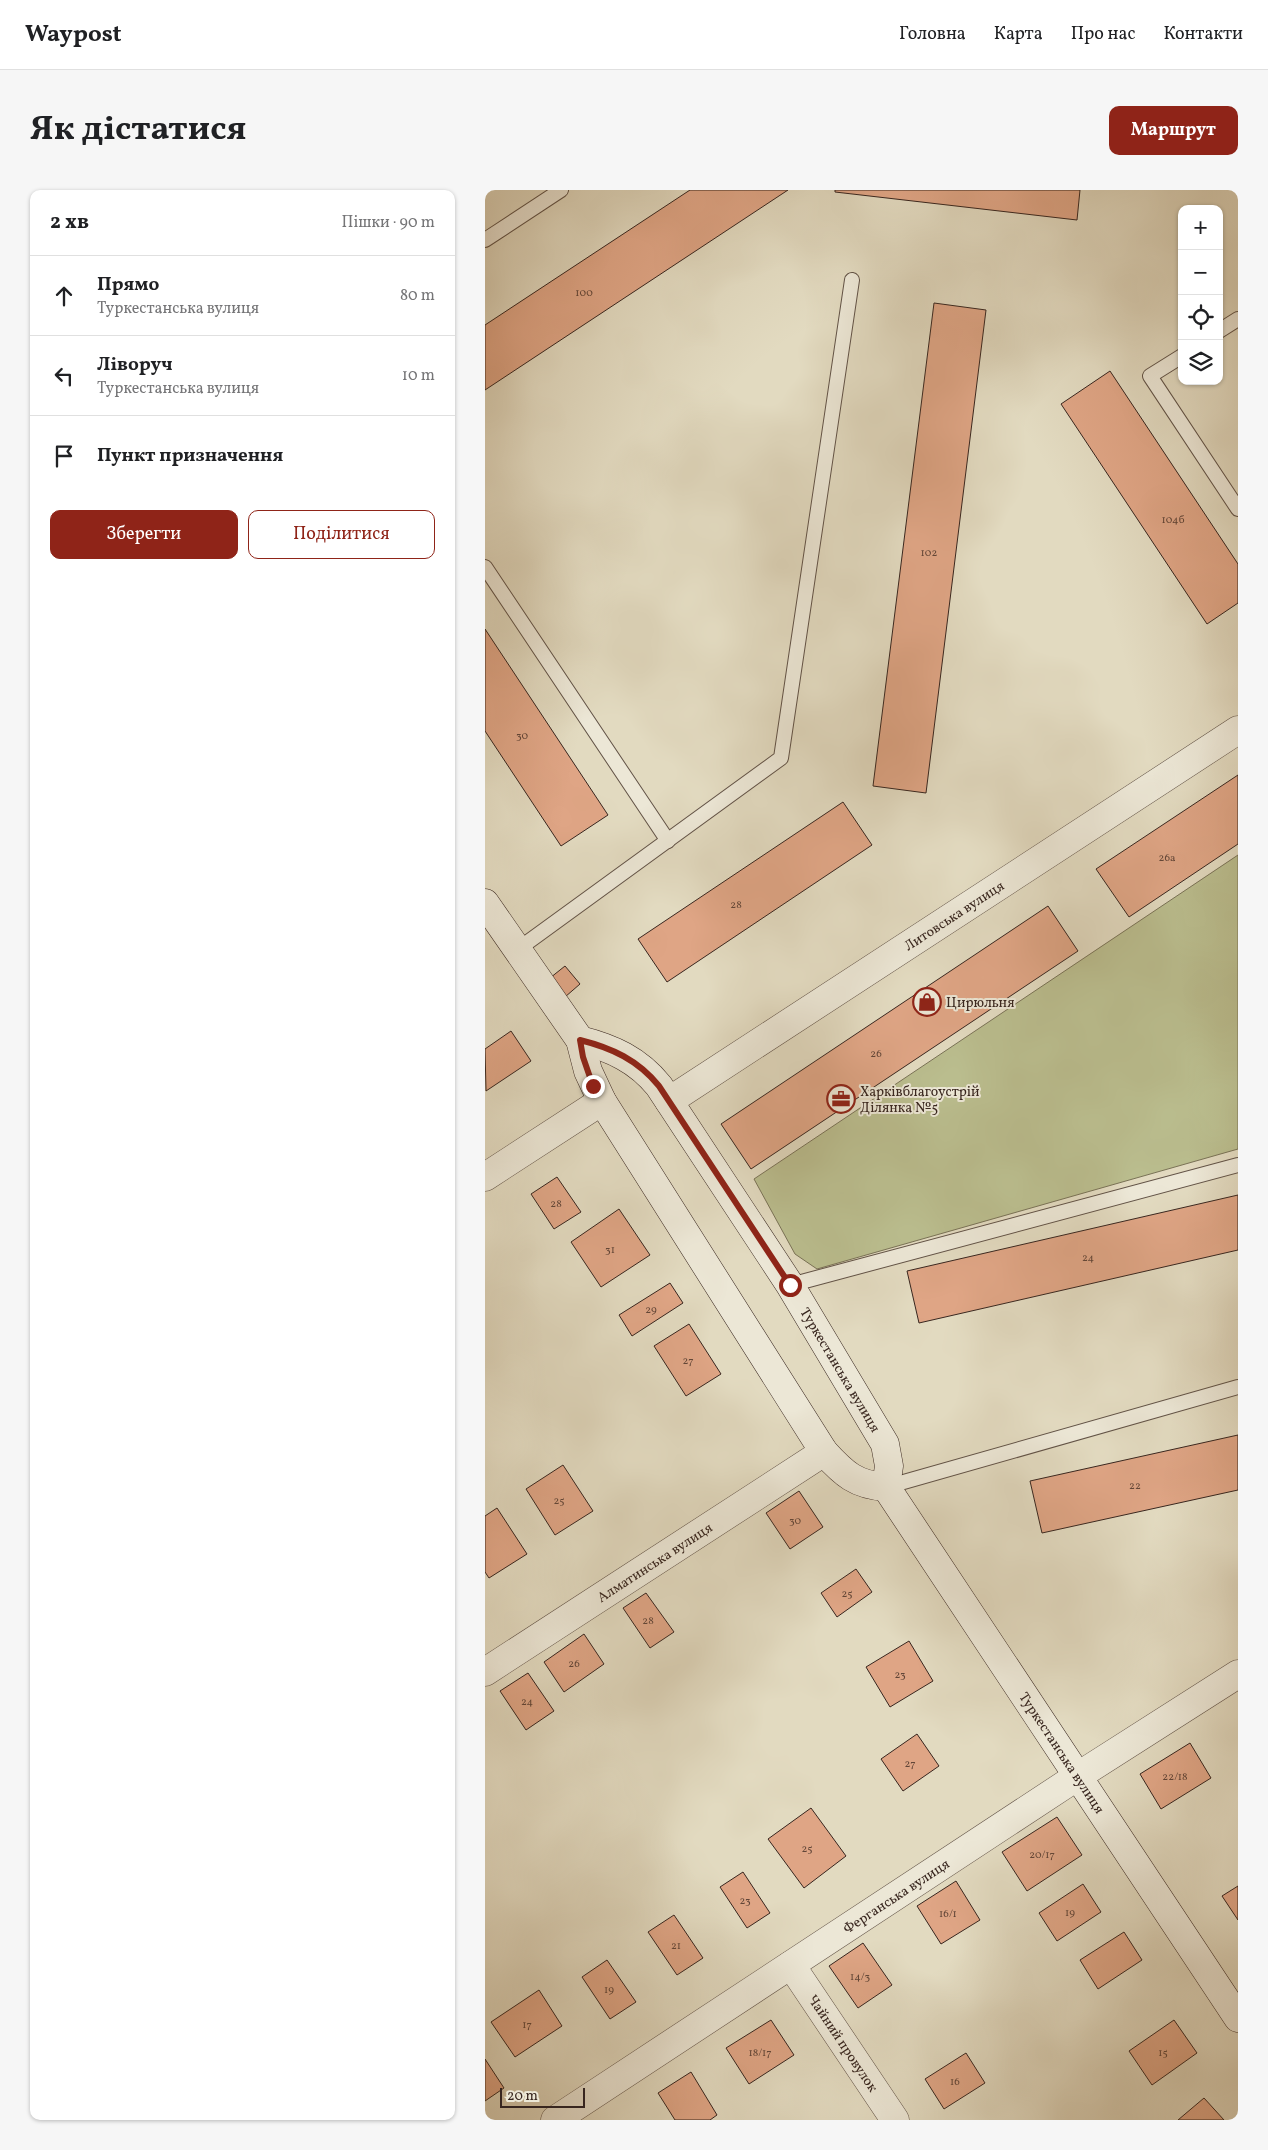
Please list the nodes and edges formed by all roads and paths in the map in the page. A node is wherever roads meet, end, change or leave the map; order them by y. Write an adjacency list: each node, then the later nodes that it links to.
1 (561, 190): 2 (lane)
2 (485, 240)
3 (852, 280): 10 (lane)
4 (1238, 319): 5 (lane)
5 (1223, 328)
6 (1178, 358): 7 (lane)
7 (1238, 508)
8 (485, 567): 10 (lane)
9 (1238, 730): 15 (street, Литовська вулиця)
10 (668, 841): 12 (lane)
11 (485, 903): 12 (street)
12 (517, 950): 13 (street)
13 (580, 1040): 14 (street); 15 (street, Туркестанська вулиця)
14 (602, 1101): 17 (street); 20 (street)
15 (669, 1101): 18 (street, Туркестанська вулиця)
16 (1238, 1165): 18 (lane)
17 (485, 1177)
18 (790, 1285): 21 (street, Туркестанська вулиця)
19 (1238, 1387): 21 (lane)
20 (824, 1452): 21 (street); 22 (street, Алматинська вулиця)
21 (886, 1488): 24 (street, Туркестанська вулиця)
22 (485, 1672)
23 (1238, 1674): 24 (street, Ферганська вулиця)
24 (1077, 1776): 25 (street, Ферганська вулиця); 26 (street, Туркестанська вулиця)
25 (791, 1965): 27 (street, Ферганська вулиця); 28 (street, Чайний провулок)
26 (1238, 2018)
27 (555, 2120)
28 (895, 2120)

